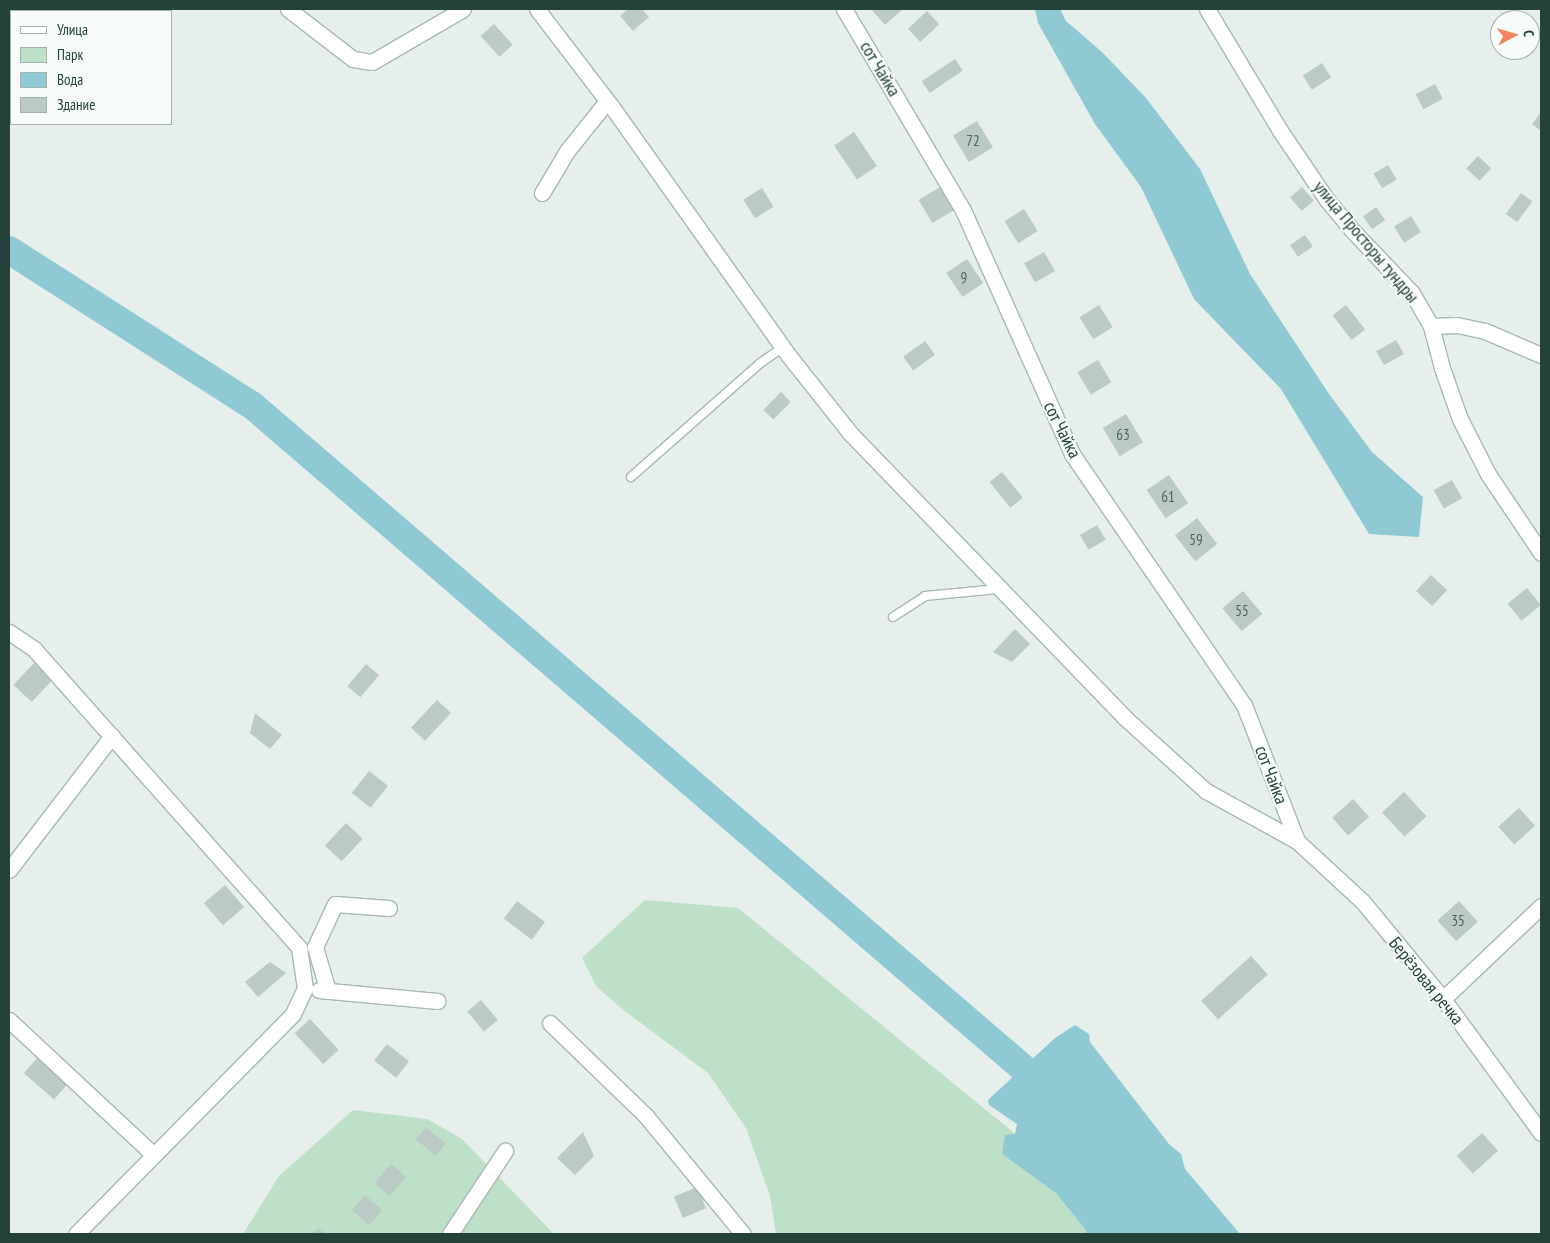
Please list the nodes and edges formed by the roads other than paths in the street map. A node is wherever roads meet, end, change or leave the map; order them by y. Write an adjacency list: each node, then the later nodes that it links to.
1 (288, 9): 2 (street)
2 (463, 9)
3 (537, 9): 6 (street)
4 (844, 9): 17 (street, сот Чайка)
5 (1207, 9): 8 (street, улица Просторы тундры)
6 (607, 101): 7 (street); 9 (street)
7 (542, 193)
8 (1431, 326): 10 (street); 12 (street)
9 (783, 347): 11 (lane); 13 (street)
10 (1541, 355)
11 (631, 478)
12 (1541, 553)
13 (1001, 589): 14 (lane); 17 (street)
14 (893, 617)
15 (9, 632): 16 (street)
16 (112, 736): 18 (street); 21 (street)
17 (1297, 841): 23 (street, Берёзовая речка)
18 (9, 870)
19 (1541, 906): 23 (street)
20 (390, 908): 22 (street)
21 (305, 988): 22 (street); 29 (street)
22 (328, 991): 24 (street)
23 (1443, 999): 27 (street, Берёзовая речка)
24 (437, 1001)
25 (9, 1020): 29 (street)
26 (550, 1023): 32 (street)
27 (1541, 1133)
28 (505, 1151): 31 (street)
29 (154, 1156): 30 (street)
30 (76, 1234)
31 (450, 1234)
32 (742, 1234)

